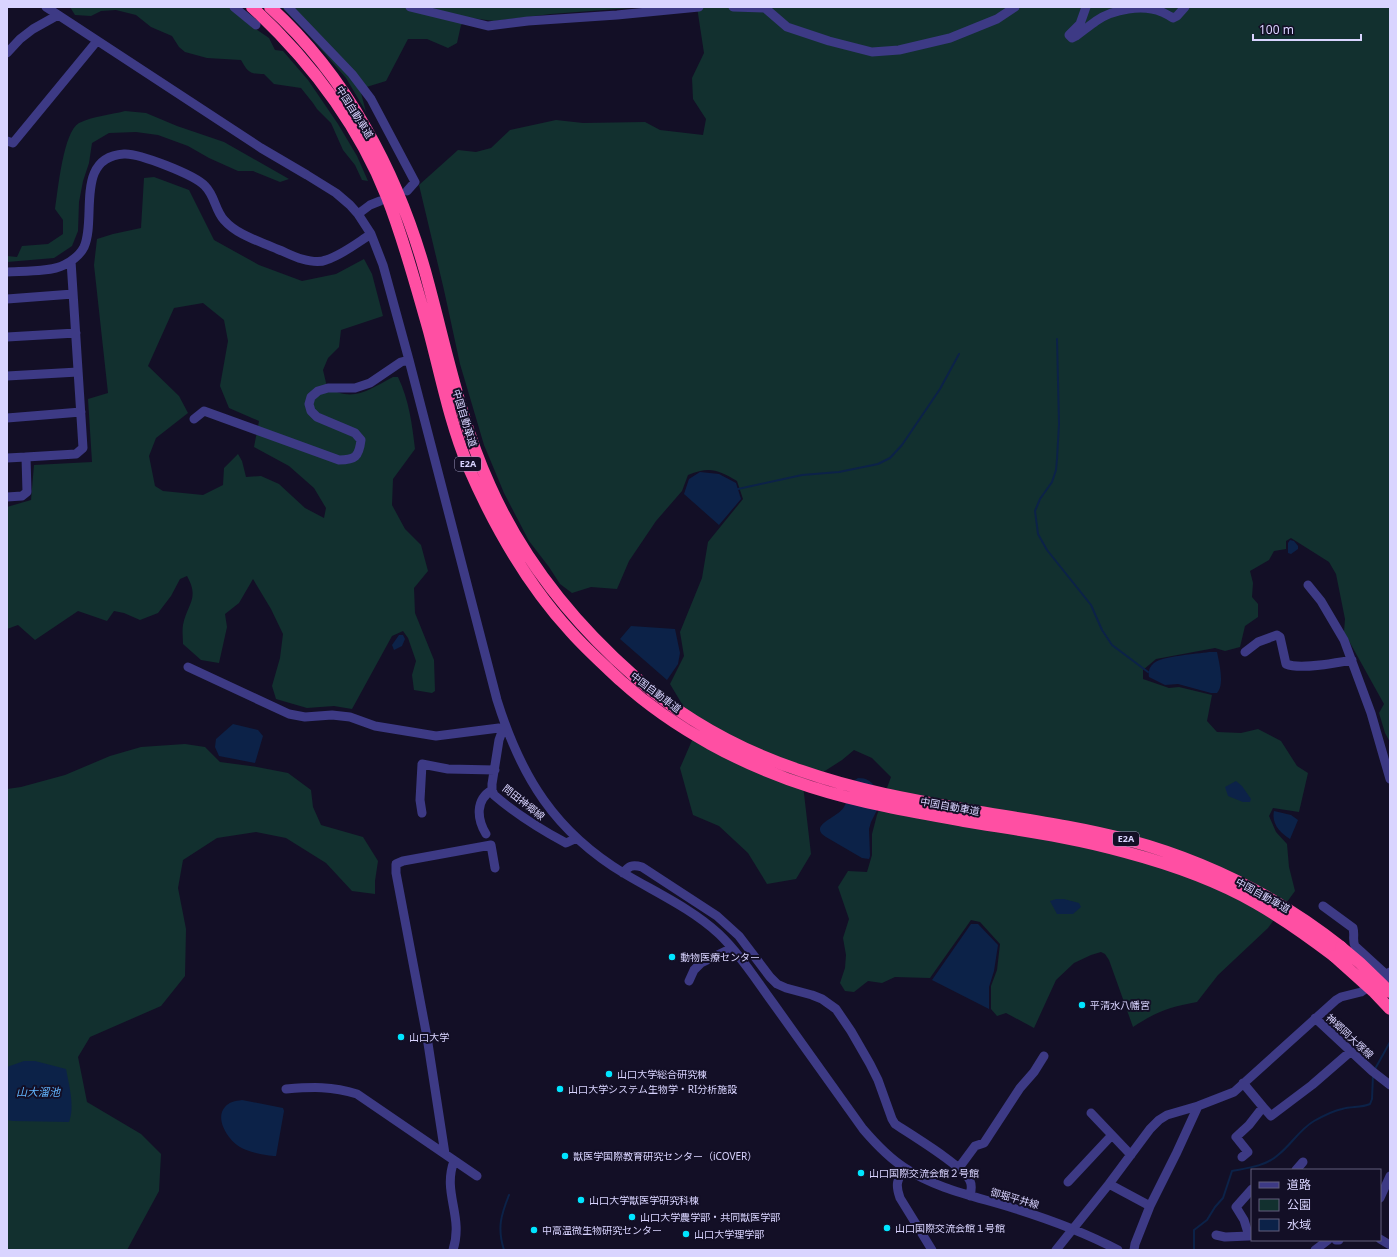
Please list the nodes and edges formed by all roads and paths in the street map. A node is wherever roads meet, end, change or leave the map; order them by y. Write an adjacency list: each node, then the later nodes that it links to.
1 (46, 7): 12 (street, 御堀平井線)
2 (234, 7): 13 (street)
3 (252, 7): 43 (highway, 中国自動車道 / E2A)
4 (270, 7): 43 (highway, 中国自動車道 / E2A)
5 (288, 7): 17 (street)
6 (410, 7): 7 (street)
7 (699, 7)
8 (733, 7): 9 (street)
9 (1015, 7)
10 (1086, 7): 11 (street)
11 (1185, 7)
12 (58, 15): 14 (street, 御堀平井線); 15 (street)
13 (256, 25)
14 (98, 41): 16 (street); 19 (street, 御堀平井線)
15 (7, 53)
16 (7, 142)
17 (407, 191)
18 (380, 201): 19 (street)
19 (358, 214): 20 (street, 御堀平井線)
20 (371, 234): 21 (street); 27 (street, 御堀平井線)
21 (72, 261): 22 (street); 23 (street)
22 (7, 272)
23 (73, 294): 24 (street); 25 (street)
24 (7, 299)
25 (76, 333): 26 (street); 28 (street)
26 (7, 337)
27 (409, 360): 32 (street); 40 (street, 御堀平井線)
28 (78, 372): 29 (street); 30 (street)
29 (7, 376)
30 (81, 412): 31 (street); 33 (street)
31 (7, 418)
32 (194, 419)
33 (26, 457): 34 (street); 35 (street)
34 (7, 458)
35 (7, 497)
36 (1308, 585): 38 (street)
37 (1245, 652): 38 (street)
38 (1352, 660): 42 (street)
39 (188, 667): 40 (street)
40 (505, 729): 41 (street, 問田神郷線); 47 (street, 御堀平井線)
41 (495, 770): 44 (street, 問田神郷線); 45 (street)
42 (1390, 779)
43 (838, 789): 52 (highway, 中国自動車道 / E2A)
44 (492, 790): 46 (street); 47 (street, 問田神郷線)
45 (422, 813)
46 (486, 834)
47 (577, 838): 49 (street, 御堀平井線)
48 (495, 868): 67 (street)
49 (623, 873): 51 (street, 御堀平井線); 73 (street)
50 (1323, 906): 53 (street)
51 (732, 948): 54 (street); 72 (street, 御堀平井線)
52 (1337, 951): 55 (highway, 中国自動車道 / E2A, bridge); 56 (highway, 中国自動車道 / E2A, bridge)
53 (1389, 975): 57 (street)
54 (689, 982)
55 (1390, 992)
56 (1390, 1009)
57 (1315, 1018): 58 (street, 神郷岡大塚線); 60 (street)
58 (1350, 1052): 61 (street, 神郷岡大塚線); 64 (street)
59 (1044, 1056): 73 (street)
60 (1244, 1083): 63 (street); 64 (street)
61 (1390, 1085)
62 (286, 1089): 67 (street)
63 (1198, 1106): 68 (street); 82 (street)
64 (1263, 1107): 69 (street)
65 (1091, 1113): 66 (street)
66 (1112, 1135): 68 (street); 77 (street)
67 (445, 1154): 70 (street)
68 (1131, 1155): 78 (street)
69 (1242, 1156)
70 (454, 1161): 75 (street); 90 (street)
71 (1303, 1162): 74 (street)
72 (905, 1168): 80 (street, 御堀平井線); 91 (street)
73 (958, 1169): 80 (street)
74 (1297, 1169)
75 (477, 1176)
76 (1390, 1176): 81 (street)
77 (1068, 1182)
78 (1109, 1184): 82 (street); 83 (street)
79 (1251, 1190): 85 (street)
80 (970, 1196): 83 (street, 御堀平井線)
81 (1381, 1196)
82 (1150, 1206): 93 (street)
83 (1073, 1229): 89 (street); 92 (street, 御堀平井線)
84 (1216, 1235): 85 (street)
85 (1250, 1236)
86 (1381, 1240): 88 (street)
87 (1327, 1241): 94 (street)
88 (1390, 1245)
89 (1059, 1249)
90 (453, 1250)
91 (932, 1250)
92 (1118, 1250)
93 (1134, 1250)
94 (1315, 1250)

